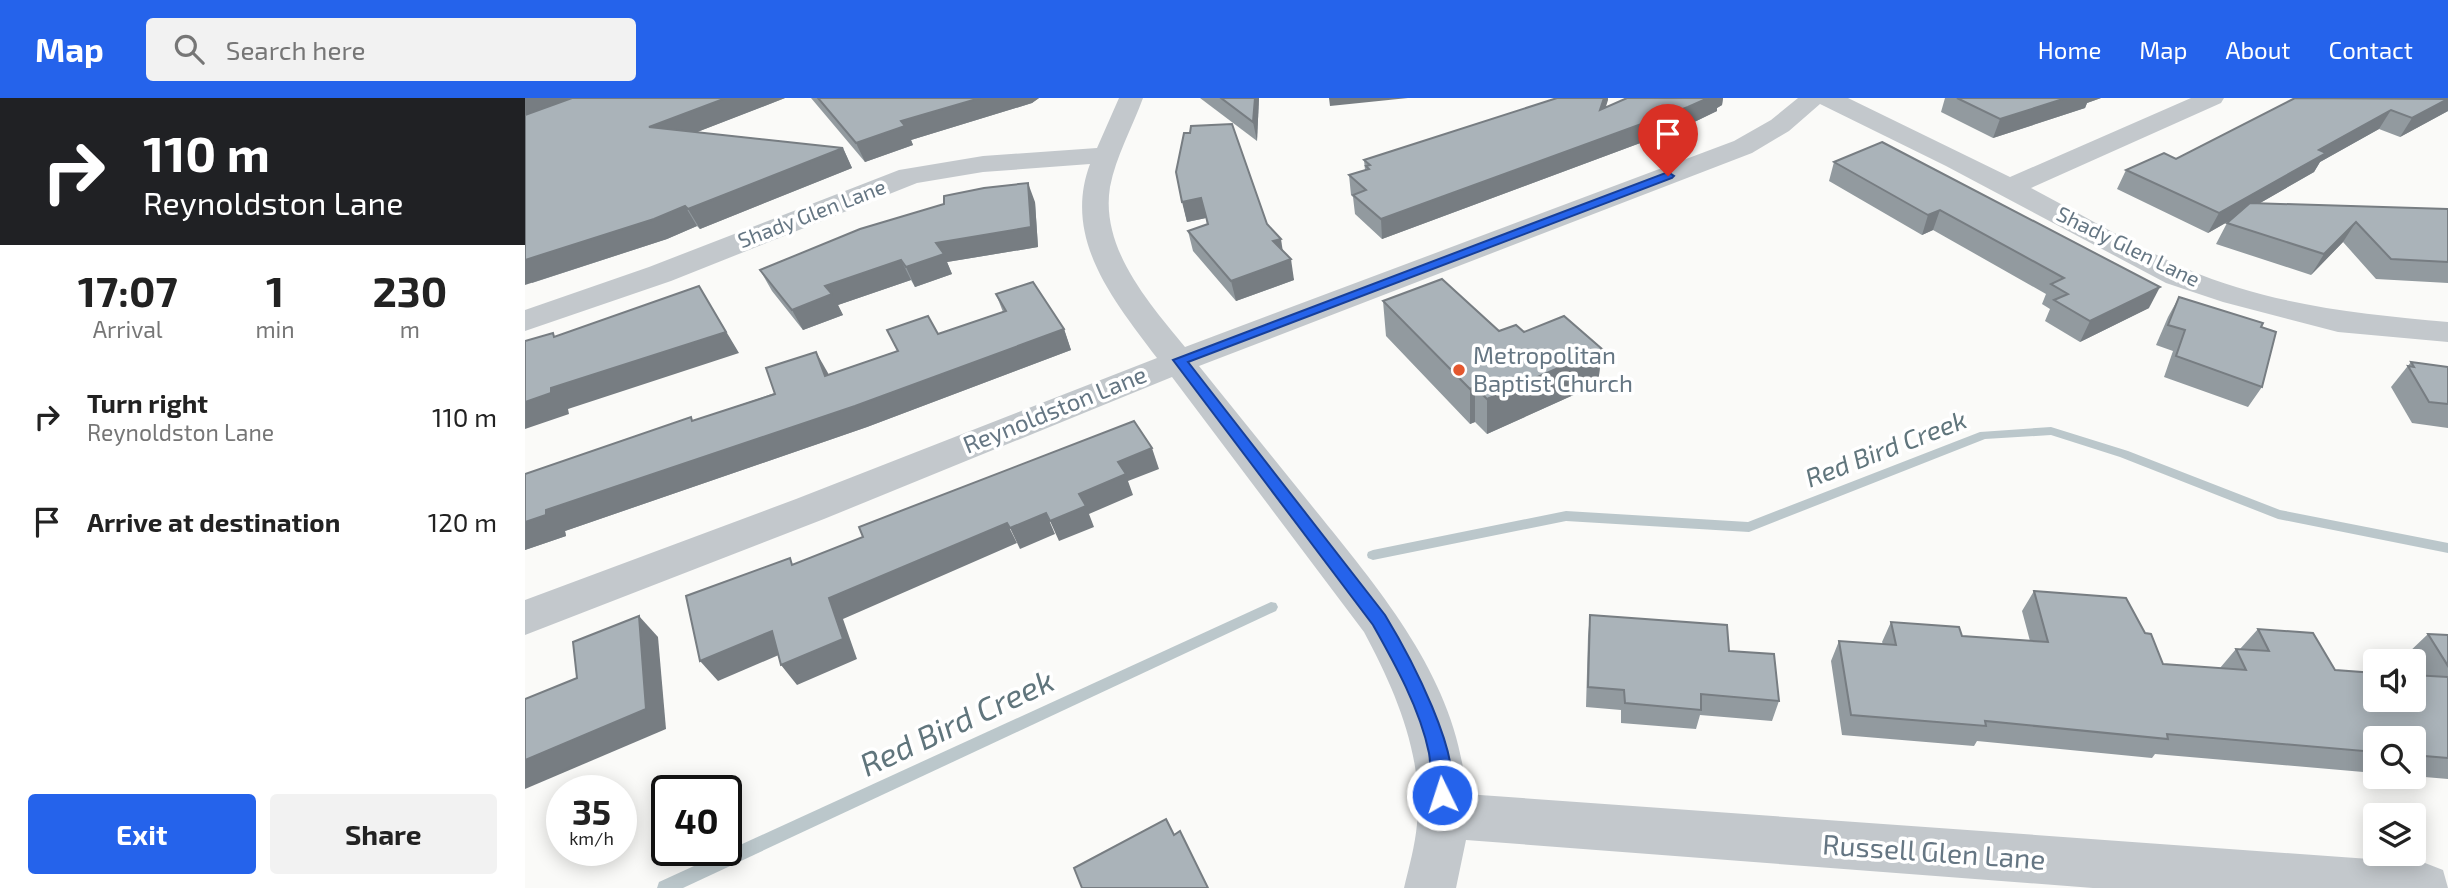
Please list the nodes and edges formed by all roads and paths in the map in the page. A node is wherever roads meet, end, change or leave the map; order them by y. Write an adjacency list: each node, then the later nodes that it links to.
1 (1131, 98): 5 (street)
2 (1812, 98): 9 (street, Reynoldston Lane)
3 (1828, 98): 6 (street, Shady Glen Lane)
4 (2212, 98): 6 (street)
5 (1109, 155): 7 (street, Shady Glen Lane); 9 (street)
6 (2008, 188): 8 (street, Shady Glen Lane)
7 (525, 321)
8 (2448, 332)
9 (1180, 360): 10 (street, Reynoldston Lane); 11 (street)
10 (525, 618)
11 (1443, 815): 12 (street); 13 (street, Russell Glen Lane)
12 (1430, 888)
13 (2425, 888)

